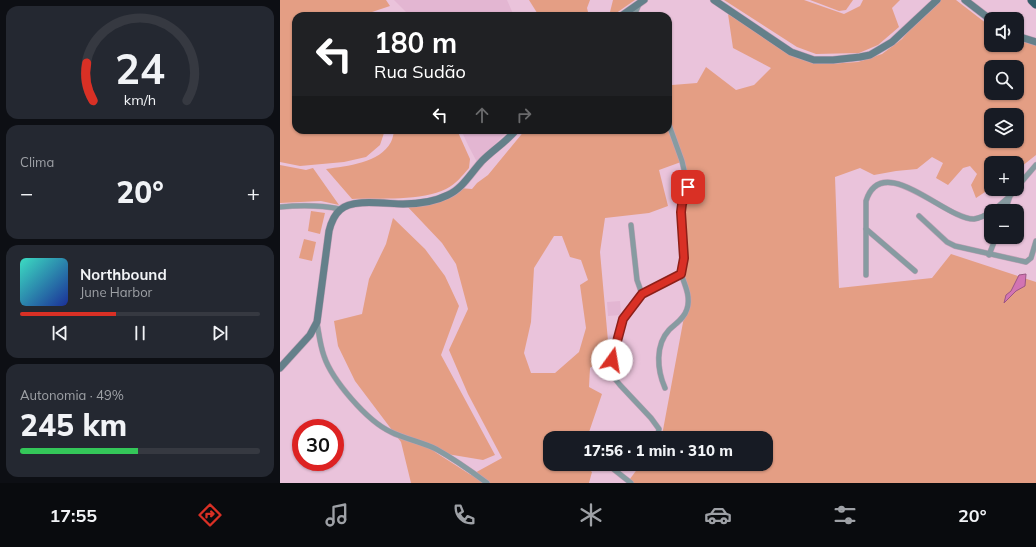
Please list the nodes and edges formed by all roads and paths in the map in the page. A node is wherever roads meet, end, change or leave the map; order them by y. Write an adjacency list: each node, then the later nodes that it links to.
1 (714, 0): 2 (main road)
2 (937, 0)
3 (965, 0): 9 (main road)
4 (1032, 0): 6 (highway)
5 (642, 2): 7 (main road); 8 (street)
6 (1036, 4)
7 (627, 12)
8 (636, 12)
9 (984, 15)
10 (1024, 38): 11 (main road)
11 (1036, 42)
12 (672, 133): 29 (street)
13 (512, 134): 20 (main road)
14 (1036, 165): 15 (street)
15 (1024, 179)
16 (1010, 196): 17 (street); 18 (street)
17 (1001, 204)
18 (1007, 204)
19 (280, 207): 20 (street)
20 (340, 209): 32 (main road)
21 (919, 216): 27 (street)
22 (984, 216): 24 (street)
23 (631, 225): 31 (street)
24 (866, 229): 28 (street); 30 (street)
25 (1036, 241): 27 (street)
26 (993, 244): 27 (street)
27 (989, 254)
28 (915, 271)
29 (681, 274): 31 (street); 34 (street)
30 (866, 275)
31 (642, 294): 35 (street)
32 (317, 322): 33 (main road); 37 (street)
33 (280, 368)
34 (665, 388)
35 (658, 431)
36 (616, 471): 38 (street)
37 (487, 483)
38 (631, 483)

